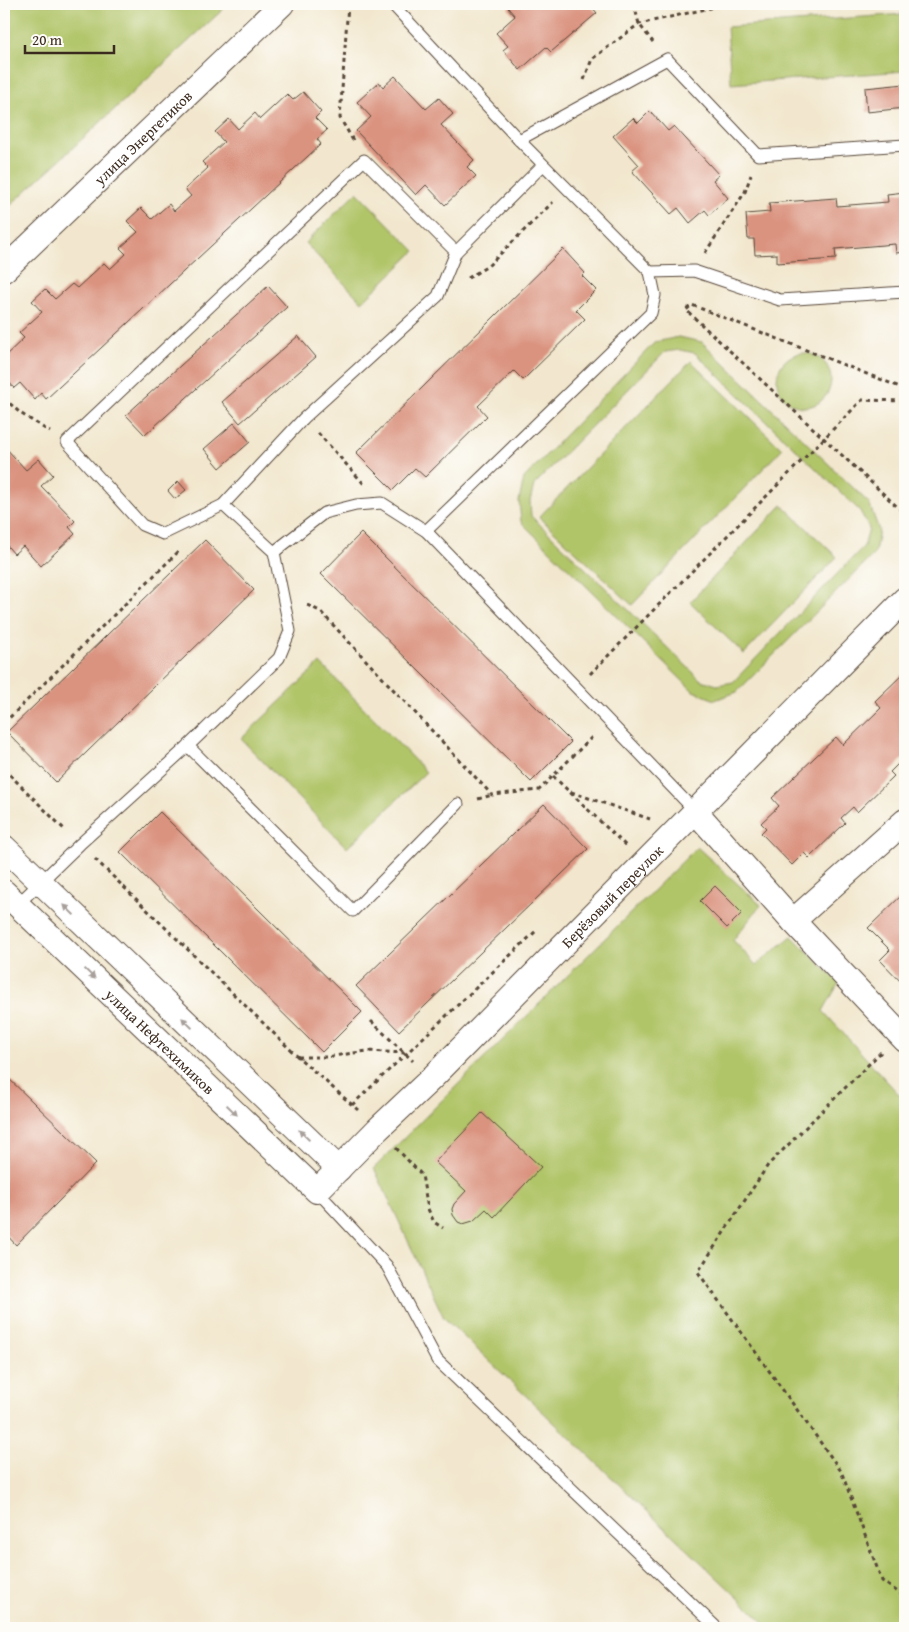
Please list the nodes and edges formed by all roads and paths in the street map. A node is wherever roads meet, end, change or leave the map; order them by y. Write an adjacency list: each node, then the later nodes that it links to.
1 (282, 4): 16 (street, улица Энергетиков)
2 (348, 4): 12 (path)
3 (392, 4): 9 (lane)
4 (634, 4): 6 (path)
5 (745, 4): 6 (path)
6 (639, 24): 7 (path); 8 (path)
7 (667, 59): 8 (lane); 11 (lane)
8 (570, 112): 9 (lane)
9 (519, 140): 13 (lane)
10 (905, 144): 11 (lane)
11 (758, 155): 17 (path)
12 (364, 160): 15 (lane); 26 (lane)
13 (543, 166): 14 (lane); 15 (lane)
14 (567, 188): 18 (lane); 20 (path)
15 (456, 252): 20 (lane)
16 (4, 270)
17 (694, 270): 18 (lane); 19 (lane)
18 (650, 272): 30 (lane)
19 (905, 292)
20 (438, 296): 24 (lane)
21 (905, 389): 25 (path)
22 (4, 398): 26 (path)
23 (905, 401): 25 (path)
24 (304, 418): 27 (path); 28 (lane)
25 (824, 438): 29 (path); 35 (path)
26 (67, 442): 28 (lane)
27 (382, 503): 30 (lane); 32 (lane)
28 (223, 505): 32 (lane)
29 (905, 512)
30 (426, 531): 35 (lane)
31 (181, 548): 37 (path)
32 (274, 552): 33 (lane)
33 (282, 595): 38 (lane); 40 (path)
34 (905, 599): 43 (street, Берёзовый переулок)
35 (576, 687): 36 (lane)
36 (609, 720): 40 (path); 43 (lane)
37 (4, 724)
38 (188, 746): 42 (lane); 47 (lane)
39 (4, 769): 47 (path)
40 (553, 776): 41 (path)
41 (569, 791): 45 (path); 46 (path)
42 (458, 804)
43 (696, 812): 51 (street); 57 (street, Берёзовый переулок)
44 (905, 820): 51 (street)
45 (646, 826)
46 (633, 840)
47 (80, 844): 49 (lane); 56 (path)
48 (4, 847): 49 (street)
49 (40, 882): 50 (lane); 60 (street, one-way to 49)
50 (10, 898): 61 (street, улица Нефтехимиков, one-way to 61)
51 (793, 921): 54 (street)
52 (541, 926): 55 (path)
53 (372, 1021): 55 (path)
54 (902, 1037): 63 (path)
55 (405, 1053): 56 (path); 57 (path); 58 (path)
56 (298, 1058): 58 (path)
57 (432, 1078): 59 (street, Берёзовый переулок)
58 (352, 1105): 59 (path)
59 (378, 1129): 60 (street, Берёзовый переулок); 62 (path)
60 (339, 1169): 61 (street, Берёзовый переулок)
61 (317, 1191): 64 (lane)
62 (443, 1228)
63 (905, 1597)
64 (717, 1628)

